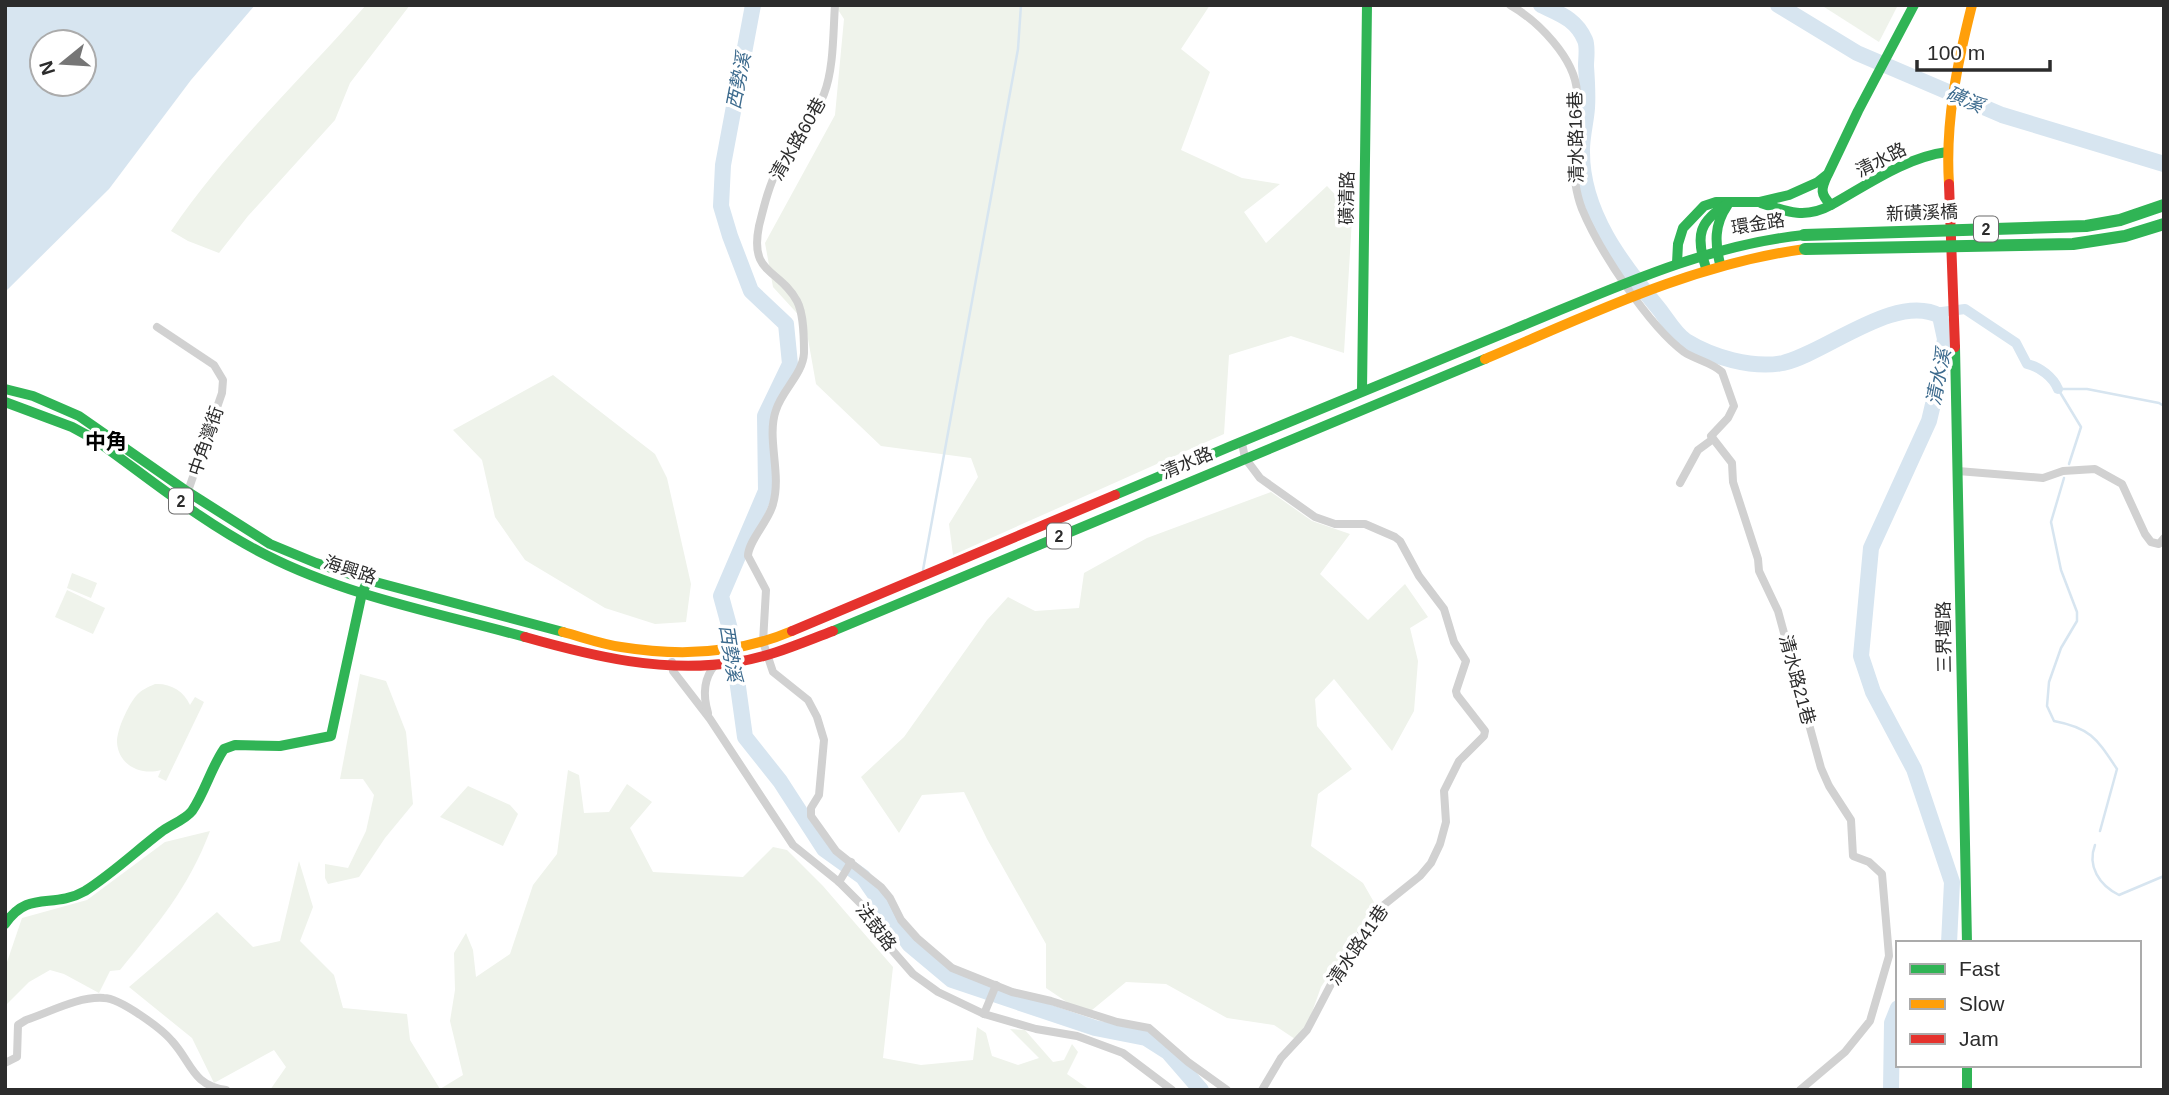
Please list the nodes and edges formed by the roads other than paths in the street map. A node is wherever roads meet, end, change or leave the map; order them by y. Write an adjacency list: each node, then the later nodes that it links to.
1 (835, 5): 35 (street, 清水路60巷)
2 (1367, 5): 23 (main road, 磺清路)
3 (1510, 5): 19 (street, 清水路16巷)
4 (1914, 5): 7 (main road, 清水路)
5 (1972, 5): 6 (main road)
6 (1947, 152): 10 (main road, 清水路); 29 (main road, 三界壇路)
7 (1828, 174): 8 (main road, 清水路); 10 (main road, 清水路)
8 (1759, 202): 9 (main road, 清水路); 10 (main road, 清水路)
9 (1729, 203): 14 (main road); 15 (main road); 16 (main road, 清水路)
10 (1831, 205)
11 (2164, 205): 13 (main road, 新磺溪橋 / 2, bridge)
12 (2164, 224): 13 (main road, 新磺溪橋 / 2, bridge)
13 (1805, 242): 14 (main road, 環金路 / 2); 17 (main road, 環金路 / 2)
14 (1717, 248): 15 (main road, 2); 17 (main road)
15 (1701, 254): 16 (main road, 2); 18 (main road)
16 (1676, 263): 19 (main road, 2)
17 (1720, 264): 18 (main road, 2)
18 (1706, 268): 20 (main road, 2)
19 (1628, 282): 20 (street); 23 (main road, 清水路 / 2)
20 (1635, 295): 25 (main road, 清水路 / 2); 26 (street)
21 (158, 327): 31 (street, 中角灣街)
22 (5, 389): 31 (main road, 海興路 / 2)
23 (1362, 391): 25 (street); 27 (main road, 清水路 / 2)
24 (5, 402): 31 (main road, 海興路 / 2)
25 (1367, 407): 28 (main road, 清水路 / 2)
26 (1713, 439): 30 (street); 54 (street, 清水路21巷)
27 (1242, 443): 28 (street); 35 (main road, 清水路 / 2)
28 (1245, 458): 38 (main road, 清水路 / 2); 53 (street, 清水路41巷)
29 (1958, 471): 32 (street); 45 (main road, 三界壇路)
30 (1680, 483)
31 (186, 497): 33 (main road, 海興路 / 2); 34 (main road, 海興路 / 2)
32 (2164, 538)
33 (368, 580): 34 (main road); 37 (main road, 海興路 / 2)
34 (362, 593): 40 (main road, 海興路 / 2); 44 (main road)
35 (763, 642): 36 (main road, 清水路 / 2); 38 (street, 清水路60巷)
36 (721, 651): 37 (main road, 海興路 / 2)
37 (668, 652): 40 (street, 法鼓路)
38 (766, 656): 39 (main road, 清水路 / 2); 42 (street)
39 (719, 665): 40 (main road, 海興路 / 2); 41 (street)
40 (673, 666): 41 (street, 法鼓路)
41 (710, 719): 43 (street, 法鼓路)
42 (851, 862): 43 (street); 46 (street)
43 (839, 882): 47 (street, 法鼓路)
44 (5, 924)
45 (1967, 941)
46 (996, 985): 47 (street); 52 (street)
47 (984, 1014): 51 (street, 法鼓路)
48 (5, 1063): 50 (street)
49 (1967, 1067): 55 (main road)
50 (226, 1090)
51 (1172, 1090)
52 (1227, 1090)
53 (1262, 1090)
54 (1800, 1090)
55 (1967, 1090)

